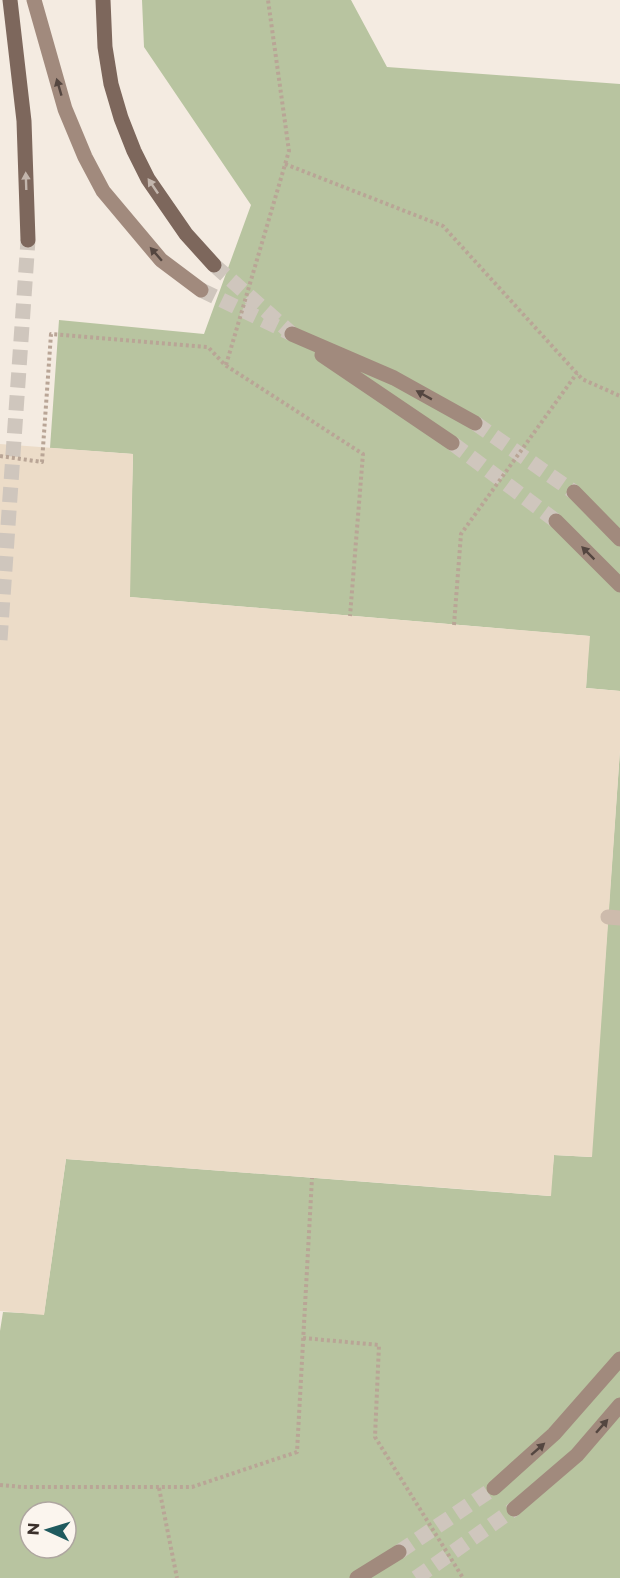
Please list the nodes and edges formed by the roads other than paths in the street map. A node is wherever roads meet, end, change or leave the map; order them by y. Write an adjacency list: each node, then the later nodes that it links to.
1 (10, 0): 4 (main road, one-way to 1)
2 (34, 0): 6 (main road, one-way to 2)
3 (103, 0): 5 (main road, one-way to 3)
4 (28, 240)
5 (214, 265)
6 (201, 290)
7 (475, 423): 8 (main road, one-way to 8)
8 (452, 443)
9 (574, 492): 11 (main road)
10 (556, 521): 12 (main road, one-way to 10)
11 (620, 540)
12 (620, 585)
13 (620, 1359): 15 (main road, one-way to 13)
14 (620, 1405): 16 (main road, one-way to 14)
15 (494, 1488)
16 (514, 1509)
17 (399, 1552): 18 (main road)
18 (357, 1578)

